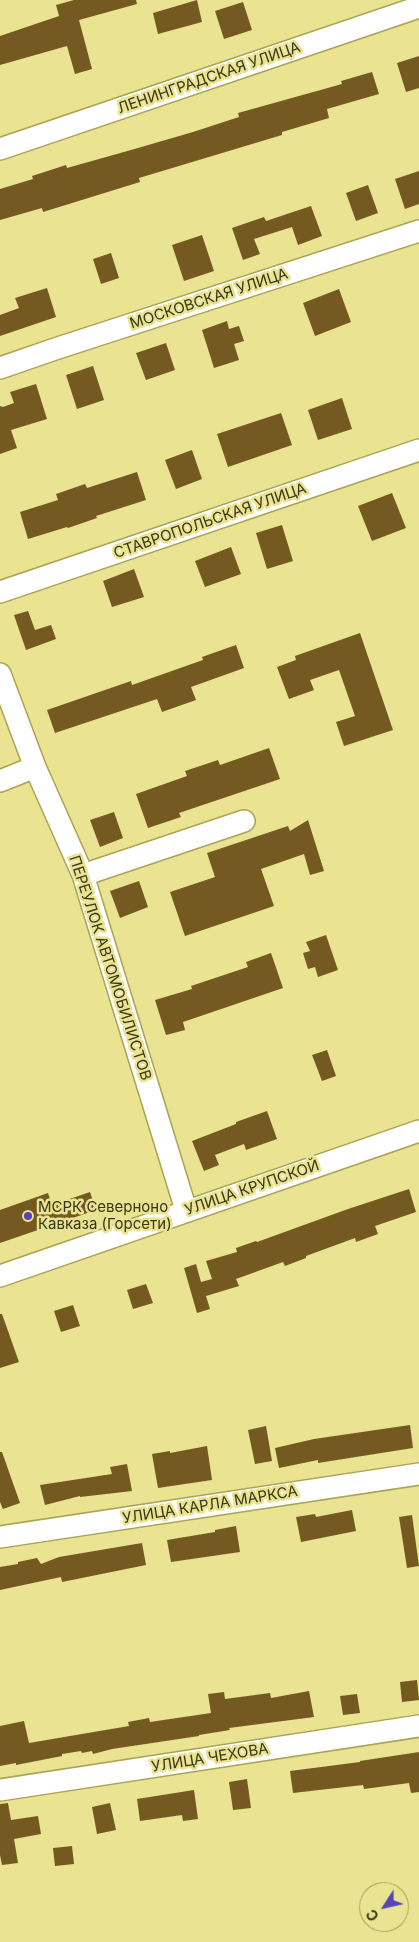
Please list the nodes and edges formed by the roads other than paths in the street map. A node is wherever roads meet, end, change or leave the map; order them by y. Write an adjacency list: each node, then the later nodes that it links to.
1 (419, 7): 2 (street, ЛЕНИНГРАДСКАЯ УЛИЦА)
2 (0, 149)
3 (419, 231): 4 (street, МОСКОВСКАЯ УЛИЦА)
4 (0, 368)
5 (419, 450): 6 (street, СТАВРОПОЛЬСКАЯ УЛИЦА)
6 (0, 592)
7 (0, 674): 8 (street, ПЕРЕУЛОК АВТОМОБИЛИСТОВ)
8 (34, 767): 9 (street); 11 (street, ПЕРЕУЛОК АВТОМОБИЛИСТОВ)
9 (0, 781)
10 (244, 821): 11 (street)
11 (83, 875): 13 (street, ПЕРЕУЛОК АВТОМОБИЛИСТОВ)
12 (419, 1131): 13 (street, УЛИЦА КРУПСКОЙ)
13 (186, 1210): 14 (street, УЛИЦА КРУПСКОЙ)
14 (0, 1276)
15 (419, 1474): 16 (street, УЛИЦА КАРЛА МАРКСА)
16 (0, 1537)
17 (419, 1726): 18 (street, УЛИЦА ЧЕХОВА)
18 (0, 1790)

